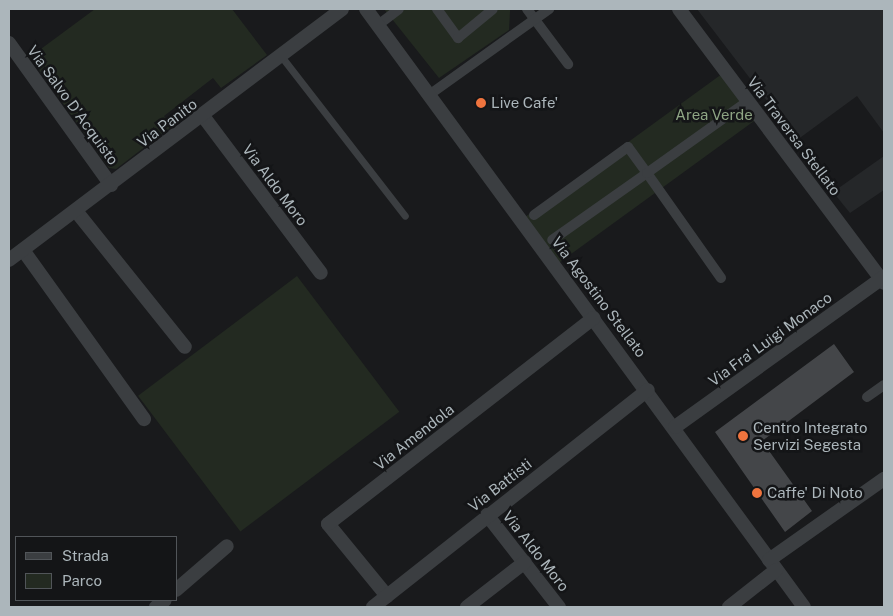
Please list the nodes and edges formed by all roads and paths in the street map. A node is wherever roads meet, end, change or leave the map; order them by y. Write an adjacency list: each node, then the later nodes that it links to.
1 (342, 9): 12 (street, Via Panito)
2 (366, 9): 10 (street, Via Agostino Stellato)
3 (399, 9): 10 (street)
4 (437, 9): 5 (street)
5 (493, 9)
6 (527, 9): 9 (street)
7 (549, 9): 9 (street)
8 (679, 9): 15 (street, Via Traversa Stellato)
9 (535, 19): 13 (street); 14 (street)
10 (378, 25): 14 (street, Via Agostino Stellato)
11 (9, 43): 18 (street, Via Salvo D'Acquisto)
12 (281, 56): 16 (street, Via Panito); 20 (lane)
13 (568, 64)
14 (429, 95): 28 (street, Via Agostino Stellato)
15 (748, 101): 17 (street); 27 (street, Via Traversa Stellato)
16 (203, 116): 18 (street, Via Panito); 25 (street, Via Aldo Moro)
17 (647, 173): 21 (street); 22 (street); 26 (street)
18 (111, 185): 19 (street, Via Panito)
19 (76, 211): 23 (street, Via Panito); 29 (street)
20 (405, 216)
21 (534, 216)
22 (552, 240)
23 (23, 250): 24 (street, Via Panito); 33 (street)
24 (10, 258)
25 (321, 273)
26 (721, 278)
27 (883, 280): 34 (street, Via Fra' Luigi Monaco)
28 (594, 318): 31 (street, Via Agostino Stellato); 41 (street, Via Amendola)
29 (185, 347)
30 (884, 384): 32 (street)
31 (648, 390): 34 (street, Via Agostino Stellato); 36 (street, Via Battisti)
32 (867, 397)
33 (144, 420)
34 (675, 428): 39 (street, Via Agostino Stellato)
35 (884, 479): 39 (street)
36 (487, 515): 38 (street, Via Aldo Moro); 41 (street, Via Battisti)
37 (227, 546): 40 (street)
38 (525, 562): 43 (street); 44 (street, Via Aldo Moro)
39 (773, 565): 45 (street); 46 (street, Via Agostino Stellato)
40 (178, 588)
41 (387, 596): 42 (street, Via Battisti)
42 (373, 607)
43 (467, 607)
44 (559, 607)
45 (728, 607)
46 (804, 607)

